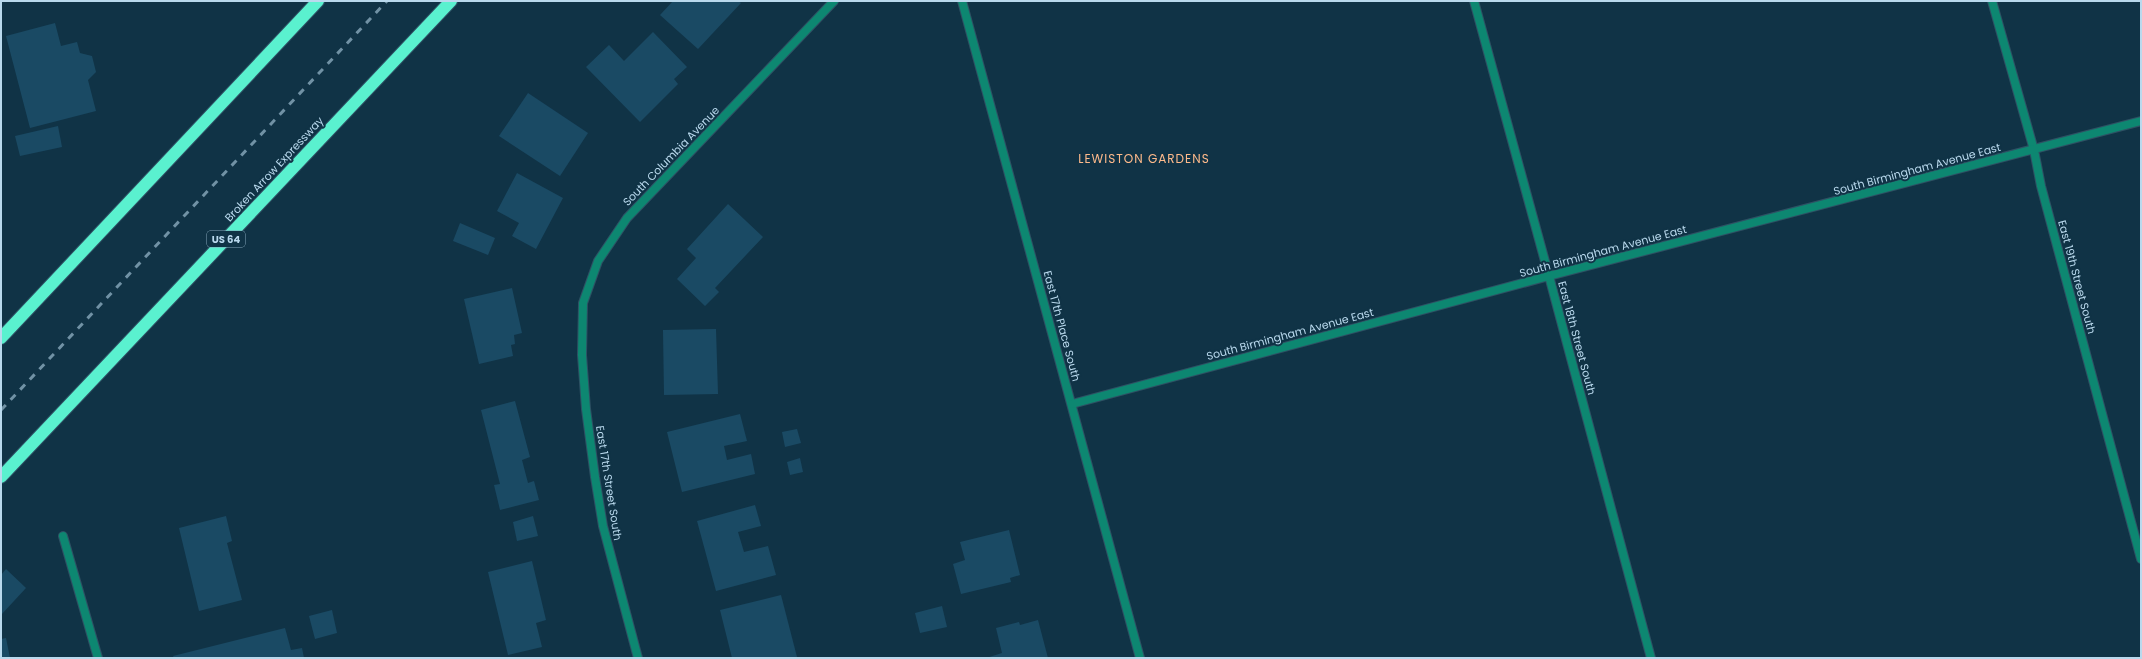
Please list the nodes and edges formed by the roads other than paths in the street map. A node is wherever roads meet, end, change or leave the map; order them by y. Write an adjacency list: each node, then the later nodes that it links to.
1 (318, 1): 10 (highway)
2 (451, 1): 13 (highway, Broken Arrow Expressway / US 64)
3 (834, 1): 11 (street, South Columbia Avenue)
4 (962, 1): 12 (street, East 17th Place South)
5 (1474, 1): 9 (street, East 18th Street South)
6 (1992, 1): 8 (street, East 19th Street South)
7 (2141, 121): 8 (street, South Birmingham Avenue East)
8 (2034, 150): 9 (street, South Birmingham Avenue East); 15 (street, East 19th Street South)
9 (1549, 276): 12 (street, South Birmingham Avenue East); 19 (street, East 18th Street South)
10 (1, 338)
11 (582, 355): 17 (street, East 17th Street South)
12 (1072, 404): 18 (street, East 17th Place South)
13 (1, 477)
14 (63, 536): 16 (street)
15 (2141, 559)
16 (98, 658)
17 (638, 658)
18 (1140, 658)
19 (1651, 658)

